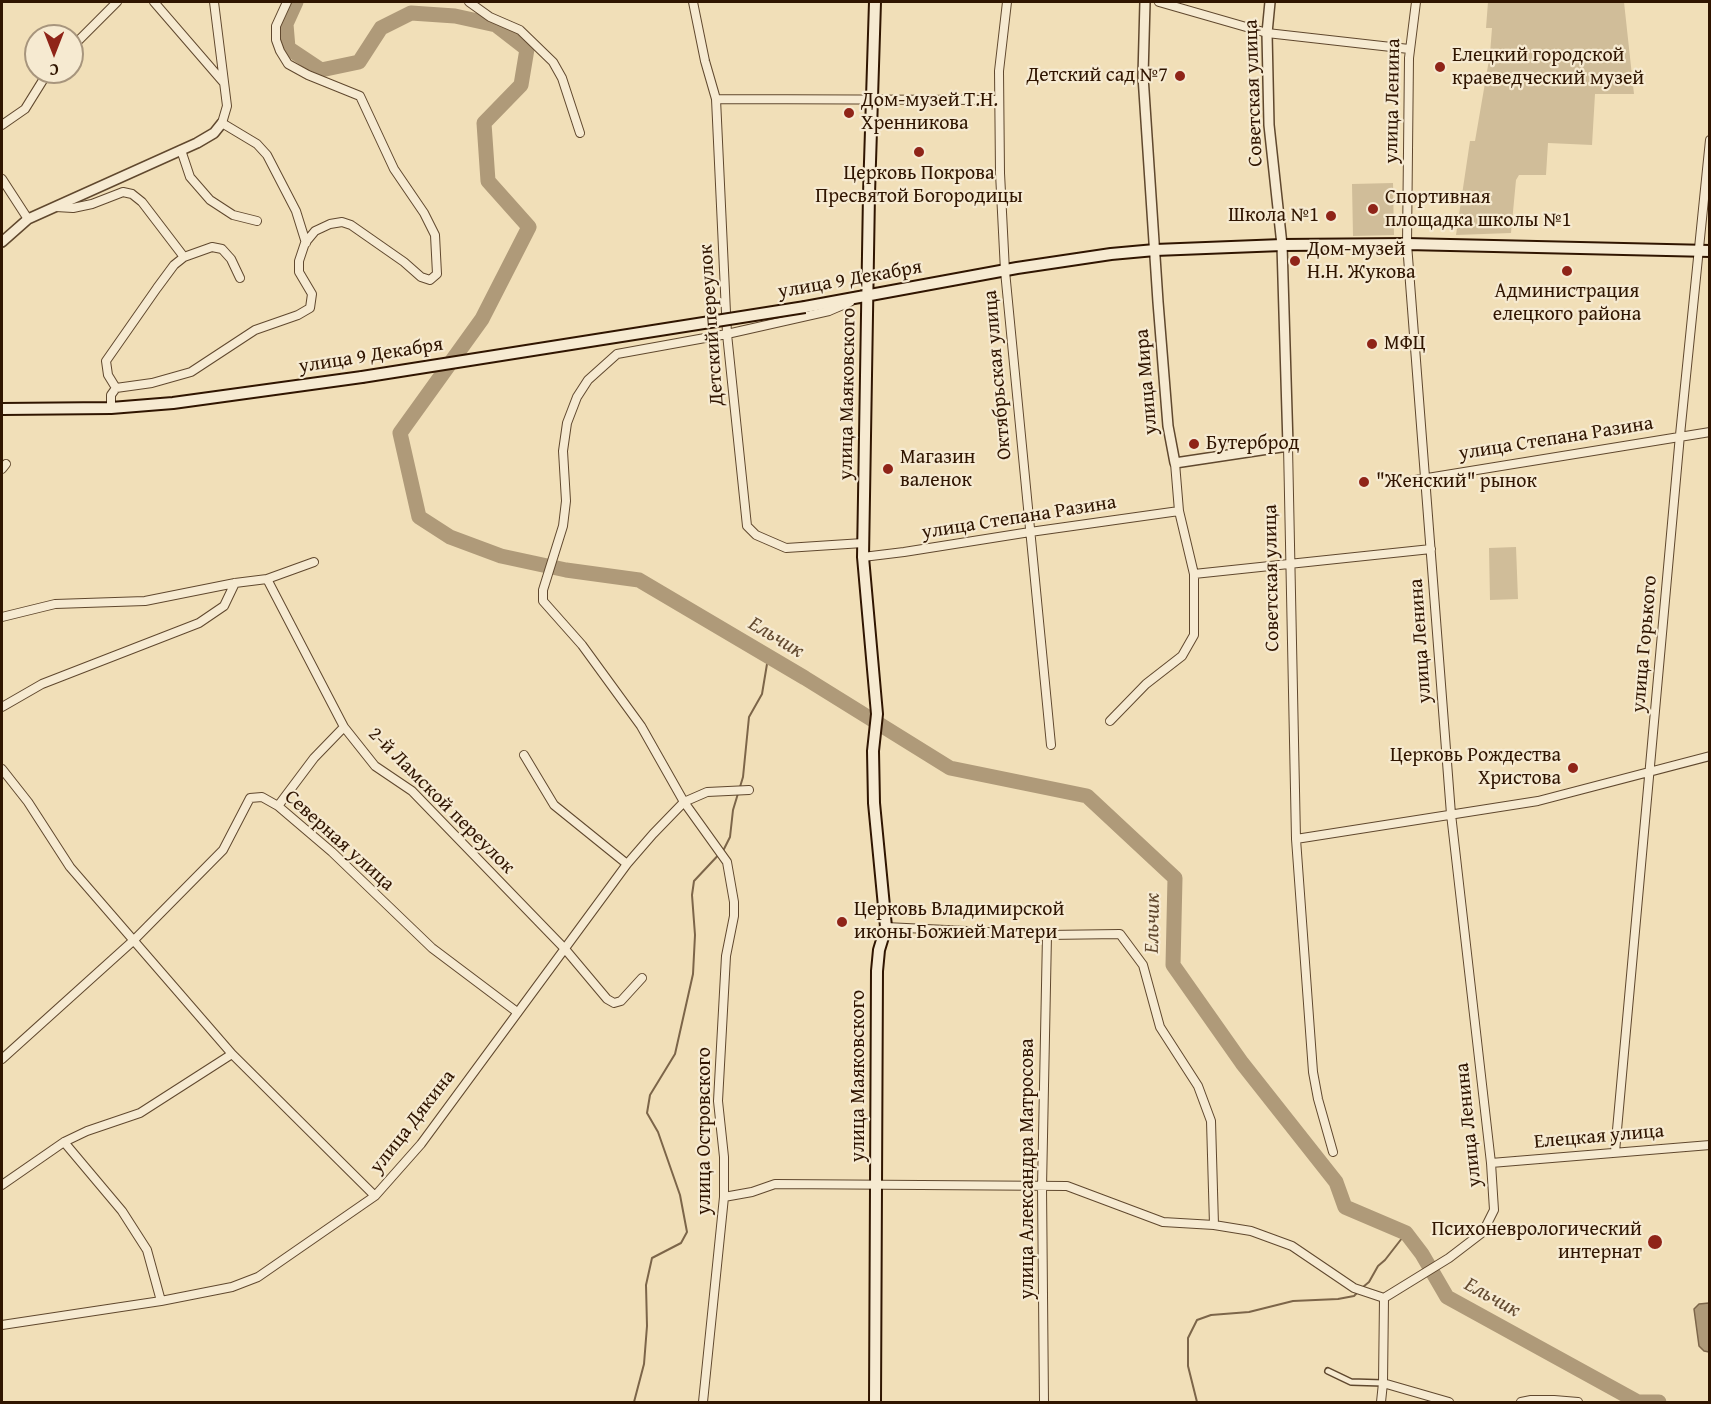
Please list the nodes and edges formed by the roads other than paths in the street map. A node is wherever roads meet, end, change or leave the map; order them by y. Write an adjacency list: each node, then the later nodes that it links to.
1 (117, 2): 14 (street)
2 (154, 2): 17 (street)
3 (214, 2): 17 (street)
4 (287, 2): 31 (street)
5 (469, 2): 23 (street)
6 (693, 2): 18 (street, Детский переулок)
7 (875, 2): 19 (main road, улица Маяковского)
8 (1007, 2): 20 (street, Октябрьская улица)
9 (1145, 2): 34 (street, улица Мира)
10 (1159, 2): 13 (street)
11 (1270, 2): 13 (street, Советская улица)
12 (1416, 2): 15 (street, улица Ленина)
13 (1267, 33): 15 (street); 33 (street, Советская улица)
14 (84, 35)
15 (1409, 49): 32 (street, улица Ленина)
16 (41, 84): 22 (street)
17 (225, 84): 21 (street)
18 (716, 99): 19 (street); 41 (street, Детский переулок)
19 (871, 99): 20 (street); 40 (main road, улица Маяковского)
20 (999, 100): 38 (street, Октябрьская улица)
21 (222, 123): 25 (street); 31 (street)
22 (2, 125)
23 (580, 133)
24 (1710, 140): 35 (street, улица Горького)
25 (181, 150): 27 (street); 29 (street)
26 (2, 179): 28 (street)
27 (55, 207): 28 (street); 37 (street)
28 (28, 219): 30 (street)
29 (256, 221)
30 (2, 242)
31 (306, 243): 42 (street)
32 (1407, 243): 33 (main road, улица 9 Декабря); 35 (main road, улица 9 Декабря); 49 (street, улица Ленина)
33 (1282, 245): 34 (main road, улица 9 Декабря); 47 (street, Советская улица)
34 (1155, 250): 38 (main road, улица 9 Декабря); 48 (street, улица Мира)
35 (1697, 250): 36 (main road, улица 9 Декабря); 46 (street, улица Горького)
36 (1710, 251)
37 (184, 257): 39 (street); 42 (street)
38 (1005, 271): 40 (main road, улица 9 Декабря); 52 (street, Октябрьская улица)
39 (240, 278)
40 (864, 297): 41 (street); 43 (main road, улица 9 Декабря, bridge); 53 (main road, улица Маяковского)
41 (727, 334): 53 (street, Детский переулок); 71 (street, улица Островского)
42 (116, 388): 43 (street)
43 (111, 408): 44 (main road, улица 9 Декабря)
44 (2, 409)
45 (1710, 432): 46 (street, улица Степана Разина)
46 (1680, 435): 49 (street, улица Степана Разина); 69 (street, улица Горького)
47 (1288, 446): 48 (street); 57 (street, Советская улица)
48 (1175, 463): 51 (street, улица Мира)
49 (1426, 477): 50 (street, улица Степана Разина); 54 (street, улица Ленина)
50 (1409, 481)
51 (1179, 511): 52 (street, улица Степана Разина); 58 (street, улица Мира)
52 (1029, 532): 55 (street, улица Степана Разина); 65 (street, Октябрьская улица)
53 (863, 543): 55 (main road, улица Маяковского)
54 (1431, 549): 57 (street); 73 (street, улица Ленина)
55 (863, 557): 76 (main road, улица Маяковского)
56 (314, 562): 59 (street)
57 (1289, 565): 58 (street); 74 (street, Советская улица)
58 (1194, 574): 63 (street, улица Мира)
59 (267, 579): 60 (street); 64 (street, 2-й Ламской переулок)
60 (235, 583): 61 (street); 62 (street)
61 (2, 617)
62 (2, 707)
63 (1110, 722)
64 (344, 727): 72 (street); 79 (street, 2-й Ламской переулок)
65 (1051, 745)
66 (524, 755): 75 (street)
67 (1710, 756): 69 (street)
68 (2, 769): 78 (street)
69 (1650, 773): 73 (street); 87 (street, улица Горького)
70 (749, 790): 71 (street, улица Дякина)
71 (684, 802): 75 (street, улица Дякина); 93 (street, улица Островского)
72 (278, 806): 78 (street, Северная улица); 81 (street, Северная улица)
73 (1451, 814): 74 (street); 88 (street, улица Ленина)
74 (1296, 839): 86 (street, Советская улица)
75 (627, 864): 79 (street, улица Дякина)
76 (886, 927): 77 (street); 90 (main road, улица Маяковского)
77 (1047, 935): 91 (street, улица Александра Матросова); 94 (street)
78 (134, 939): 82 (street); 83 (street, Северная улица)
79 (565, 950): 80 (street, 2-й Ламской переулок); 81 (street, улица Дякина)
80 (642, 978)
81 (517, 1012): 92 (street, улица Дякина)
82 (232, 1054): 84 (street); 92 (street)
83 (2, 1059)
84 (64, 1142): 89 (street); 96 (street)
85 (1710, 1145): 87 (street, Елецкая улица)
86 (1333, 1152)
87 (1615, 1152): 88 (street, Елецкая улица)
88 (1491, 1163): 95 (street, улица Ленина)
89 (2, 1185)
90 (877, 1186): 91 (street); 93 (street); 101 (main road, улица Маяковского)
91 (1042, 1187): 94 (street); 102 (street, улица Александра Матросова)
92 (375, 1196): 96 (street, улица Дякина)
93 (724, 1197): 100 (street, улица Островского)
94 (1214, 1226): 95 (street)
95 (1384, 1298): 99 (street)
96 (161, 1301): 97 (street, улица Дякина)
97 (2, 1325)
98 (1328, 1371): 99 (street)
99 (1383, 1383): 103 (street); 104 (street)
100 (703, 1402)
101 (874, 1402)
102 (1044, 1402)
103 (1380, 1402)
104 (1449, 1402)
105 (1521, 1402): 106 (street)
106 (1578, 1402)

